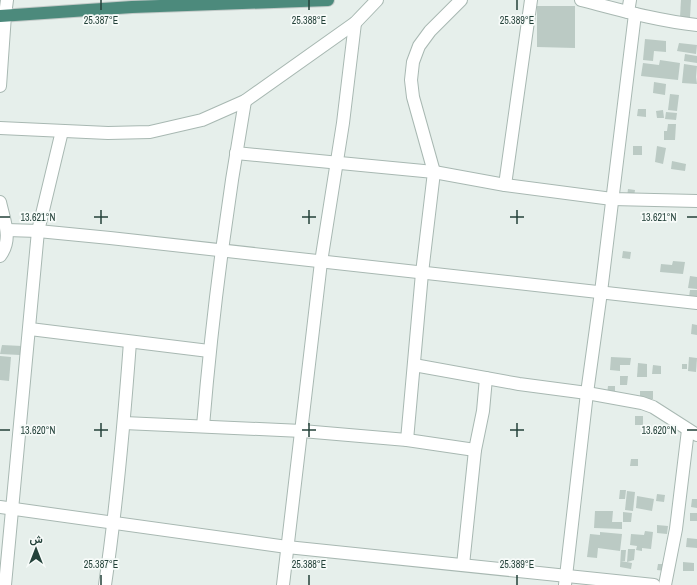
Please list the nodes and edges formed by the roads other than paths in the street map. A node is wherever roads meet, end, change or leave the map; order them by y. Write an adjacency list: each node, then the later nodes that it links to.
1 (7, 0): 9 (street)
2 (328, 0): 9 (highway)
3 (377, 0): 10 (street)
4 (461, 0): 18 (street)
5 (531, 0): 19 (street)
6 (582, 0): 8 (street)
7 (630, 0): 8 (street)
8 (631, 13): 11 (street); 20 (street)
9 (2, 16): 12 (street)
10 (355, 23): 13 (street); 17 (street)
11 (697, 25)
12 (0, 86)
13 (245, 101): 15 (street); 16 (street)
14 (0, 128): 15 (street)
15 (62, 131): 24 (street)
16 (236, 153): 17 (street); 25 (street)
17 (337, 162): 18 (street); 27 (street)
18 (434, 172): 19 (street); 28 (street)
19 (505, 185): 20 (street)
20 (612, 199): 21 (street); 29 (street)
21 (697, 201)
22 (0, 202): 23 (street)
23 (8, 230): 24 (street); 26 (street)
24 (38, 231): 25 (street); 31 (street)
25 (221, 250): 27 (street); 33 (street)
26 (0, 256)
27 (321, 262): 28 (street); 39 (street)
28 (422, 273): 29 (street); 34 (street)
29 (601, 292): 30 (street); 36 (street)
30 (697, 303)
31 (30, 329): 32 (street); 44 (street)
32 (130, 342): 33 (street); 37 (street)
33 (209, 351): 38 (street)
34 (414, 366): 35 (street); 41 (street)
35 (486, 378): 36 (street); 42 (street)
36 (587, 393): 40 (street); 48 (street)
37 (124, 423): 38 (street); 45 (street)
38 (203, 426): 39 (street)
39 (302, 431): 41 (street); 46 (street)
40 (693, 433): 53 (street)
41 (408, 440): 42 (street)
42 (475, 450): 47 (street)
43 (0, 507): 44 (street)
44 (12, 509): 45 (street); 49 (street)
45 (114, 524): 46 (street); 50 (street)
46 (287, 547): 47 (street); 51 (street)
47 (463, 565): 48 (street)
48 (565, 580): 52 (street)
49 (5, 585)
50 (105, 585)
51 (283, 585)
52 (654, 585)
53 (665, 585)

